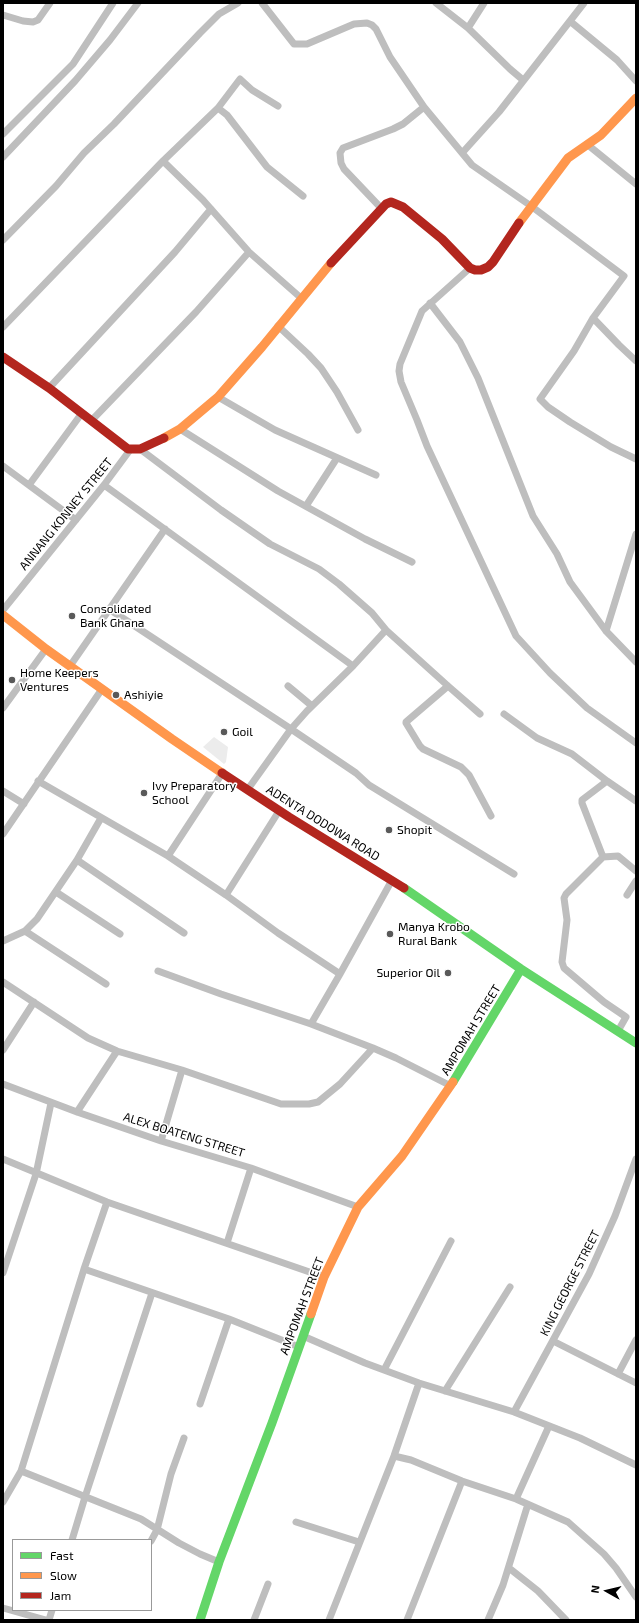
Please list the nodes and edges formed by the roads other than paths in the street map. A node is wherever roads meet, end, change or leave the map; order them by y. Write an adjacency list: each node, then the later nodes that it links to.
1 (50, 3): 9 (street)
2 (112, 3): 18 (street)
3 (138, 3): 21 (street)
4 (238, 3): 28 (street)
5 (262, 3): 16 (street)
6 (436, 3): 11 (street)
7 (484, 3): 11 (street)
8 (584, 3): 10 (street)
9 (3, 15)
10 (571, 22): 12 (street); 13 (street)
11 (468, 28): 12 (street)
12 (523, 80): 20 (street)
13 (636, 81)
14 (636, 98): 19 (street)
15 (278, 106): 17 (street)
16 (424, 106): 20 (street); 27 (street)
17 (218, 108): 22 (street); 24 (street)
18 (3, 134)
19 (588, 145): 23 (street); 25 (street)
20 (463, 152): 25 (street)
21 (3, 157)
22 (162, 161): 26 (street); 35 (street)
23 (636, 184)
24 (303, 196)
25 (531, 206): 30 (street); 33 (street)
26 (211, 209): 29 (street); 38 (street)
27 (382, 209): 30 (street); 31 (street)
28 (3, 240)
29 (249, 252): 31 (street); 41 (street)
30 (470, 268): 32 (street)
31 (301, 298): 34 (street)
32 (430, 303): 61 (street); 74 (street)
33 (594, 318): 37 (street); 47 (street)
34 (278, 326): 39 (street); 43 (street)
35 (3, 327)
36 (3, 357): 38 (street)
37 (636, 361)
38 (49, 388): 40 (street)
39 (218, 397): 42 (street); 46 (street)
40 (82, 413): 41 (street); 50 (street)
41 (92, 420): 45 (street)
42 (180, 428): 44 (street); 52 (street)
43 (358, 430)
44 (140, 449): 45 (street); 60 (street)
45 (130, 450): 51 (street, ANNANG KONNEY STREET)
46 (337, 458): 49 (street); 52 (street)
47 (636, 459)
48 (3, 466): 50 (street)
49 (376, 475)
50 (29, 485): 53 (street)
51 (104, 485): 53 (street, ANNANG KONNEY STREET); 54 (street)
52 (306, 506): 56 (street)
53 (76, 520): 58 (street, ANNANG KONNEY STREET)
54 (165, 529): 57 (street); 65 (street)
55 (636, 534): 61 (street)
56 (412, 562)
57 (108, 609): 64 (street); 73 (street)
58 (3, 610)
59 (3, 615): 62 (street, ADENTA DODOWA ROAD)
60 (386, 630): 65 (street); 67 (street)
61 (606, 631): 63 (street)
62 (46, 649): 64 (street, ADENTA DODOWA ROAD); 70 (street)
63 (636, 662)
64 (70, 666): 68 (street, ADENTA DODOWA ROAD)
65 (353, 666): 69 (street)
66 (288, 686): 69 (street)
67 (448, 686): 71 (street); 83 (street)
68 (102, 689): 75 (street, ADENTA DODOWA ROAD); 76 (street)
69 (312, 706): 73 (street)
70 (3, 708)
71 (480, 714)
72 (504, 714): 77 (street)
73 (291, 729): 78 (street); 90 (street)
74 (636, 743)
75 (223, 772): 78 (street, ADENTA DODOWA ROAD); 86 (street)
76 (38, 781): 81 (street); 84 (street)
77 (607, 781): 80 (street); 87 (street)
78 (248, 789): 82 (street, ADENTA DODOWA ROAD)
79 (3, 791): 81 (street)
80 (636, 801)
81 (24, 804): 85 (street)
82 (279, 811): 91 (street, ADENTA DODOWA ROAD); 94 (street)
83 (491, 816)
84 (101, 818): 86 (street); 88 (street)
85 (3, 834)
86 (168, 856): 94 (street)
87 (603, 857): 89 (street); 107 (street)
88 (77, 860): 93 (street); 97 (street)
89 (636, 871)
90 (514, 874)
91 (392, 880): 100 (street, ADENTA DODOWA ROAD); 102 (street)
92 (636, 881): 95 (street)
93 (56, 892): 96 (street); 98 (street)
94 (226, 895): 102 (street)
95 (626, 895)
96 (25, 931): 99 (street); 104 (street)
97 (184, 933)
98 (120, 934)
99 (3, 941)
100 (521, 969): 107 (street, ADENTA DODOWA ROAD); 114 (street, AMPOMAH STREET)
101 (158, 971): 106 (street)
102 (340, 974): 106 (street)
103 (3, 982): 105 (street)
104 (106, 984)
105 (34, 1002): 110 (street); 111 (street)
106 (310, 1024): 109 (street)
107 (618, 1031): 108 (street, ADENTA DODOWA ROAD)
108 (636, 1043)
109 (373, 1048): 112 (street); 114 (street)
110 (3, 1050)
111 (117, 1051): 112 (street); 116 (street)
112 (182, 1070): 117 (street)
113 (3, 1084): 115 (street, ALEX BOATENG STREET)
114 (451, 1086): 123 (street, AMPOMAH STREET)
115 (51, 1102): 116 (street, ALEX BOATENG STREET); 121 (street)
116 (77, 1112): 117 (street, ALEX BOATENG STREET)
117 (161, 1140): 120 (street, ALEX BOATENG STREET)
118 (3, 1159): 121 (street)
119 (636, 1159): 135 (street, KING GEORGE STREET)
120 (251, 1168): 123 (street, ALEX BOATENG STREET); 125 (street)
121 (36, 1174): 122 (street); 126 (street)
122 (107, 1202): 125 (street); 127 (street)
123 (358, 1207): 129 (street, AMPOMAH STREET)
124 (451, 1241): 137 (street)
125 (227, 1243): 129 (street)
126 (5, 1262): 128 (street)
127 (84, 1269): 131 (street); 148 (street)
128 (3, 1273)
129 (324, 1277): 133 (street, AMPOMAH STREET)
130 (510, 1287): 141 (street)
131 (152, 1293): 132 (street); 150 (street)
132 (229, 1319): 136 (street); 142 (street)
133 (303, 1336): 136 (street, AMPOMAH STREET); 137 (street)
134 (636, 1340): 138 (street)
135 (553, 1341): 138 (street); 143 (street, KING GEORGE STREET)
136 (299, 1347): 159 (street, AMPOMAH STREET)
137 (384, 1370): 139 (street)
138 (618, 1374): 140 (street)
139 (418, 1383): 141 (street); 146 (street)
140 (636, 1383)
141 (445, 1391): 143 (street)
142 (200, 1404)
143 (514, 1412): 144 (street)
144 (549, 1426): 147 (street); 151 (street)
145 (184, 1438): 155 (street)
146 (394, 1456): 149 (street); 158 (street)
147 (636, 1465)
148 (21, 1471): 150 (street); 152 (street)
149 (462, 1480): 151 (street); 169 (street)
150 (85, 1497): 155 (street); 156 (street)
151 (516, 1499): 153 (street)
152 (3, 1502)
153 (528, 1504): 160 (street); 162 (street)
154 (296, 1522): 158 (street)
155 (157, 1530): 157 (street); 159 (street)
156 (72, 1539)
157 (152, 1539)
158 (359, 1542): 168 (street)
159 (219, 1562): 166 (street, AMPOMAH STREET)
160 (509, 1568): 170 (street); 171 (street)
161 (268, 1584): 167 (street)
162 (636, 1597)
163 (14, 1611): 165 (street)
164 (51, 1611): 165 (street)
165 (46, 1620)
166 (200, 1620)
167 (254, 1620)
168 (329, 1620)
169 (407, 1620)
170 (488, 1620)
171 (566, 1620)

